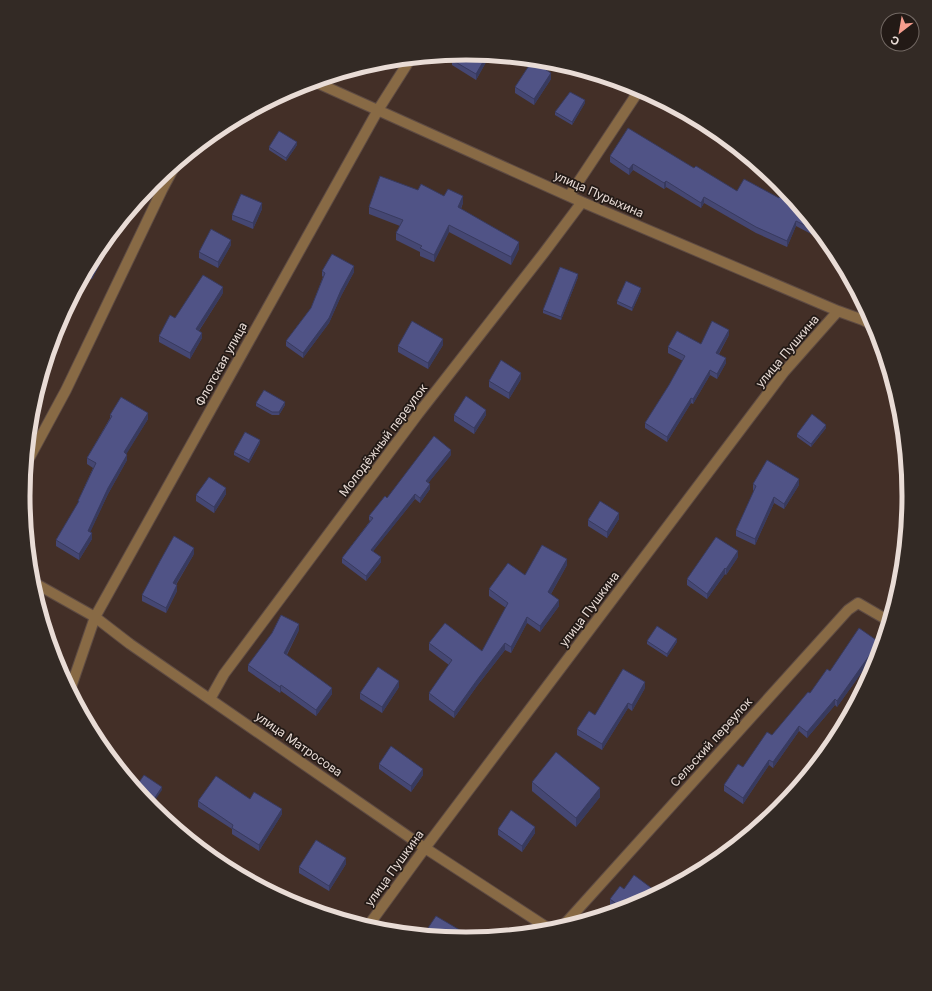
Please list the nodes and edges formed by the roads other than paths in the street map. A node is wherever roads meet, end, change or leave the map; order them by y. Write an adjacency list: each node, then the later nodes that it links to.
1 (409, 63): 4 (street, Флотская улица)
2 (321, 85): 4 (street, улица Пурыхина)
3 (636, 94): 6 (street)
4 (378, 110): 6 (street, улица Пурыхина); 12 (street, Флотская улица)
5 (169, 177): 10 (street)
6 (569, 196): 7 (street, улица Пурыхина)
7 (582, 202): 8 (street, улица Пурыхина); 15 (street, Молодёжный переулок)
8 (838, 312): 9 (street, улица Пурыхина); 16 (street, улица Пушкина)
9 (863, 316)
10 (33, 452)
11 (39, 586): 12 (street, улица Матросова)
12 (95, 617): 14 (street, Флотская улица); 15 (street, улица Матросова)
13 (884, 618): 17 (street, Сельский переулок)
14 (73, 683)
15 (210, 699): 16 (street, улица Матросова)
16 (425, 848): 18 (street, улица Пушкина); 19 (street, улица Матросова)
17 (569, 919)
18 (372, 921)
19 (543, 925)

